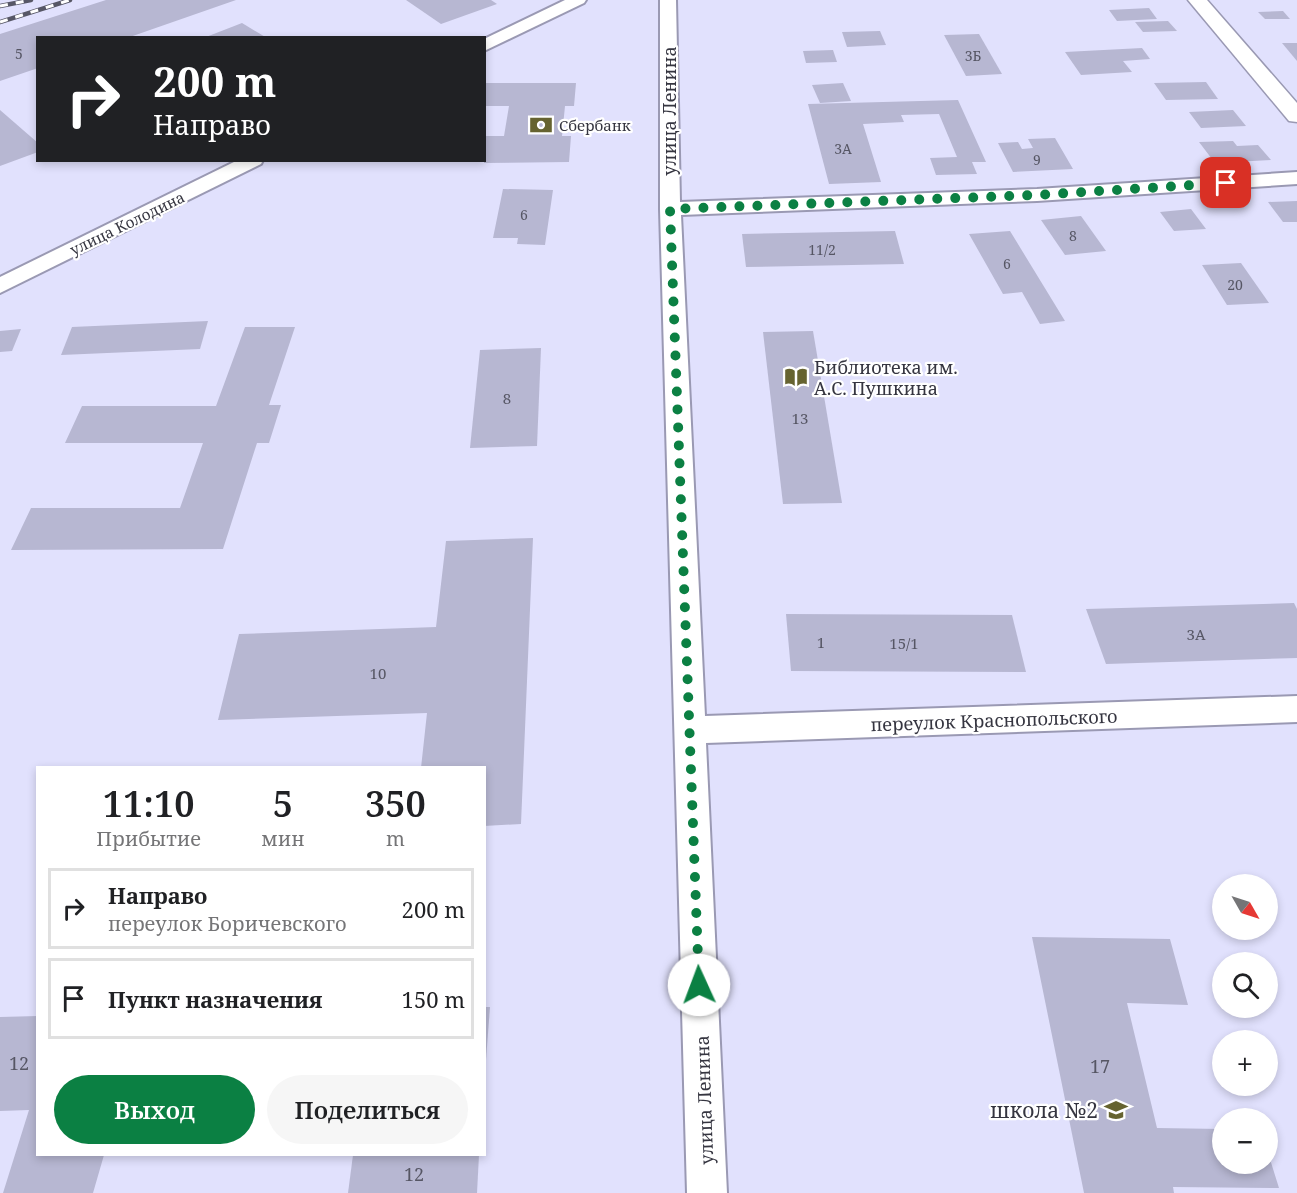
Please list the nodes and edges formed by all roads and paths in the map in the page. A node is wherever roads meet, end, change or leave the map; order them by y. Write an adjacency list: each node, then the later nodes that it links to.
1 (578, 0): 4 (street)
2 (668, 0): 8 (street, улица Ленина)
3 (1197, 0): 5 (street)
4 (486, 45)
5 (1297, 116)
6 (250, 162): 9 (street, улица Колодина)
7 (1297, 178): 8 (street)
8 (670, 209): 11 (street, улица Ленина)
9 (0, 286)
10 (1297, 709): 11 (street, переулок Краснопольского)
11 (690, 730): 12 (street, улица Ленина)
12 (707, 1193)

